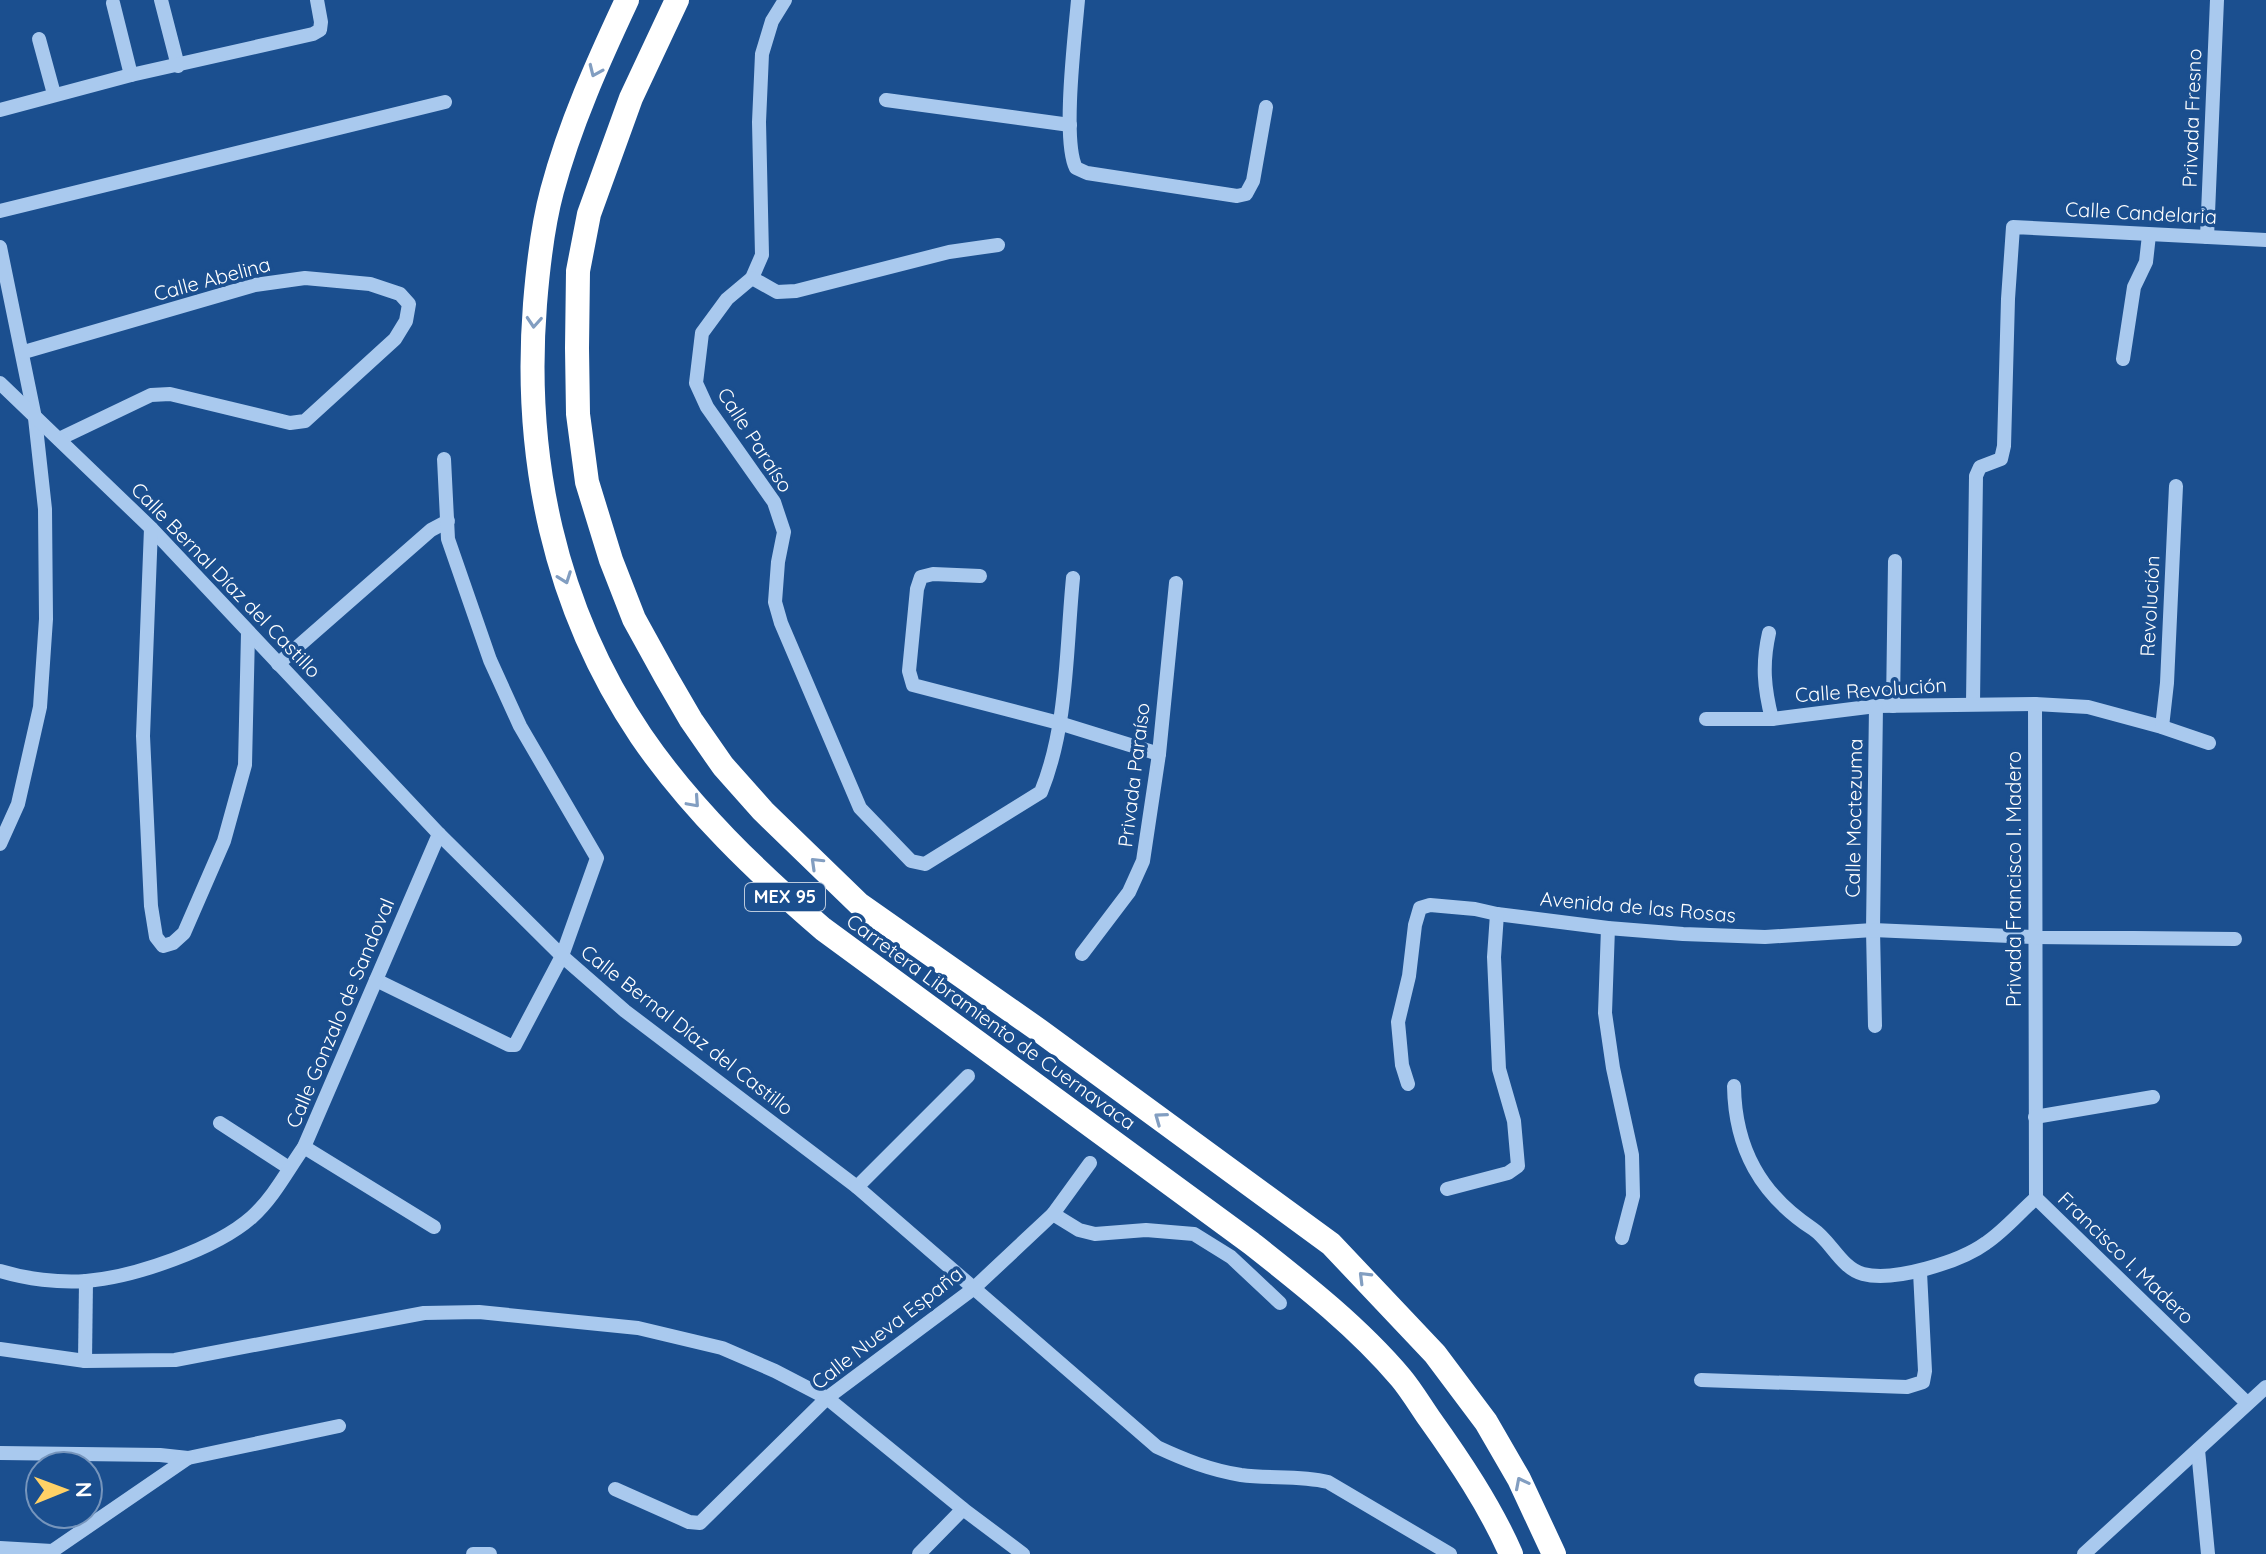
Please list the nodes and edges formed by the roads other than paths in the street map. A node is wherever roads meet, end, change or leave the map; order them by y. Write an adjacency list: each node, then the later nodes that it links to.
1 (161, 0): 10 (street)
2 (317, 0): 10 (street)
3 (627, 0): 102 (highway, Carretera Libramiento de Cuernavaca / MEX 95, one-way to 102)
4 (677, 0): 103 (highway, Carretera Libramiento de Cuernavaca / MEX 95, one-way to 4)
5 (785, 0): 24 (street)
6 (2217, 0): 20 (street, Privada Fresno)
7 (1073, 1): 17 (street)
8 (113, 3): 11 (street)
9 (39, 39): 12 (street)
10 (178, 66): 11 (street)
11 (131, 75): 12 (street)
12 (54, 94): 16 (street)
13 (886, 100): 17 (street)
14 (445, 102): 18 (street)
15 (1266, 107): 17 (street)
16 (0, 110)
17 (1070, 125)
18 (0, 211)
19 (2149, 235): 20 (street, Calle Candelaria); 27 (street); 42 (street, Calle Candelaria)
20 (2207, 237): 21 (street, Calle Candelaria)
21 (2266, 240)
22 (998, 245): 24 (street)
23 (0, 247): 25 (street)
24 (752, 278): 48 (street, Calle Paraíso)
25 (3, 285): 26 (street)
26 (24, 352): 29 (street); 30 (street, Calle Abelina)
27 (2123, 359)
28 (0, 383): 29 (street, Calle Bernal Díaz del Castillo)
29 (35, 418): 30 (street, Calle Bernal Díaz del Castillo); 53 (street)
30 (59, 439): 34 (street, Calle Bernal Díaz del Castillo)
31 (444, 459): 33 (street)
32 (2176, 486): 49 (street, Revolución)
33 (448, 521): 41 (street); 60 (street)
34 (151, 528): 39 (street, Calle Bernal Díaz del Castillo); 39 (street)
35 (1895, 561): 45 (street)
36 (980, 576): 48 (street)
37 (1073, 578): 48 (street, Calle Paraíso)
38 (1176, 583): 51 (street, Privada Paraíso)
39 (248, 633): 41 (street, Calle Bernal Díaz del Castillo)
40 (1769, 633): 47 (street)
41 (278, 664): 52 (street, Calle Bernal Díaz del Castillo)
42 (1973, 703): 43 (street); 45 (street, Calle Revolución)
43 (2035, 704): 49 (street); 57 (street, Privada Francisco I. Madero)
44 (1876, 706): 45 (street, Calle Revolución); 47 (street, Calle Revolución); 56 (street, Calle Moctezuma)
45 (1893, 706)
46 (1706, 719): 47 (street, Calle Revolución)
47 (1772, 719)
48 (1059, 723): 51 (street)
49 (2162, 727): 50 (street)
50 (2209, 743)
51 (1159, 754): 59 (street, Privada Paraíso)
52 (439, 834): 60 (street, Calle Bernal Díaz del Castillo); 61 (street, Calle Gonzalo de Sandoval)
53 (0, 844)
54 (1497, 914): 55 (street, Avenida de las Rosas); 64 (street, Avenida de las Rosas); 73 (street)
55 (1608, 928): 56 (street, Avenida de las Rosas); 77 (street)
56 (1873, 930): 57 (street, Avenida de las Rosas); 62 (street, Calle Moctezuma)
57 (2033, 937): 58 (street); 67 (street, Privada Francisco I. Madero)
58 (2235, 939)
59 (1082, 954)
60 (562, 956): 61 (street); 72 (street, Calle Bernal Díaz del Castillo)
61 (376, 980): 69 (street, Calle Gonzalo de Sandoval)
62 (1875, 1026)
63 (968, 1076): 72 (street)
64 (1408, 1084)
65 (1734, 1086): 79 (street)
66 (2153, 1097): 67 (street)
67 (2035, 1117): 74 (street, Francisco I. Madero)
68 (220, 1123): 71 (street)
69 (304, 1147): 71 (street, Calle Gonzalo de Sandoval); 76 (street)
70 (1090, 1163): 75 (street, Calle Nueva España)
71 (289, 1168): 80 (street, Calle Gonzalo de Sandoval)
72 (857, 1187): 81 (street, Calle Bernal Díaz del Castillo)
73 (1447, 1189)
74 (2036, 1198): 79 (street); 88 (street, Francisco I. Madero)
75 (1053, 1214): 81 (street, Calle Nueva España); 82 (street)
76 (434, 1227)
77 (1622, 1238)
78 (0, 1271): 80 (street, Calle Gonzalo de Sandoval)
79 (1920, 1272): 85 (street)
80 (86, 1281): 84 (street)
81 (973, 1289): 87 (street, Calle Nueva España); 101 (street, Calle Bernal Díaz del Castillo)
82 (1280, 1303)
83 (0, 1349): 84 (street)
84 (85, 1361): 87 (street)
85 (1701, 1380)
86 (2266, 1387): 88 (street)
87 (827, 1398): 93 (street, Calle Nueva España); 94 (street)
88 (2247, 1403): 90 (street)
89 (339, 1426): 92 (street)
90 (2198, 1450): 104 (street); 105 (street)
91 (0, 1453): 92 (street)
92 (188, 1458): 96 (street)
93 (615, 1489)
94 (963, 1509): 99 (street); 100 (street)
95 (0, 1548): 96 (street)
96 (50, 1552)
97 (473, 1554): 98 (street)
98 (490, 1554)
99 (919, 1554)
100 (1023, 1554)
101 (1450, 1554)
102 (1511, 1554)
103 (1554, 1554)
104 (2084, 1554)
105 (2208, 1554)

